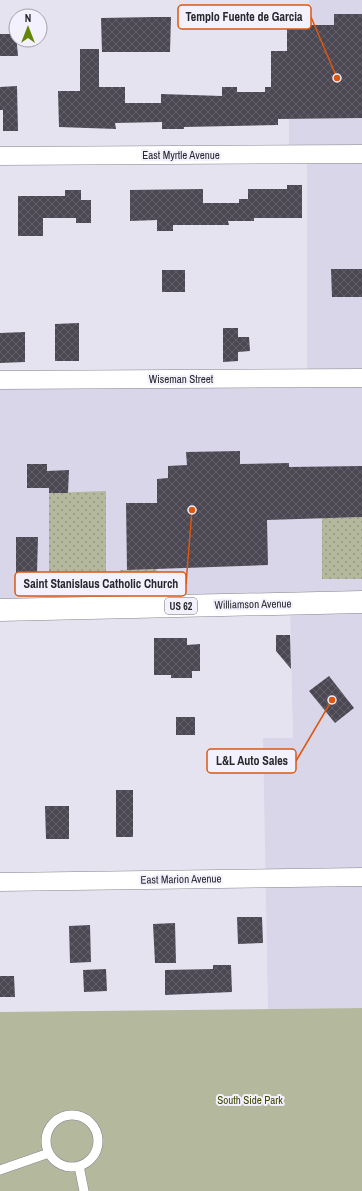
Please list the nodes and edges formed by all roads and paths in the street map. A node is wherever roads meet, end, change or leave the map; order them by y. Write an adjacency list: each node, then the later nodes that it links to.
1 (362, 154): 2 (street, East Myrtle Avenue)
2 (0, 156)
3 (362, 378): 4 (street, Wiseman Street)
4 (0, 380)
5 (362, 602): 6 (main road, Williamson Avenue / US 62)
6 (0, 610)
7 (362, 877): 8 (street, East Marion Avenue)
8 (0, 882)
9 (49, 1153): 10 (lane); 10 (lane); 11 (lane)
10 (79, 1166): 12 (lane)
11 (0, 1170)
12 (84, 1191)

